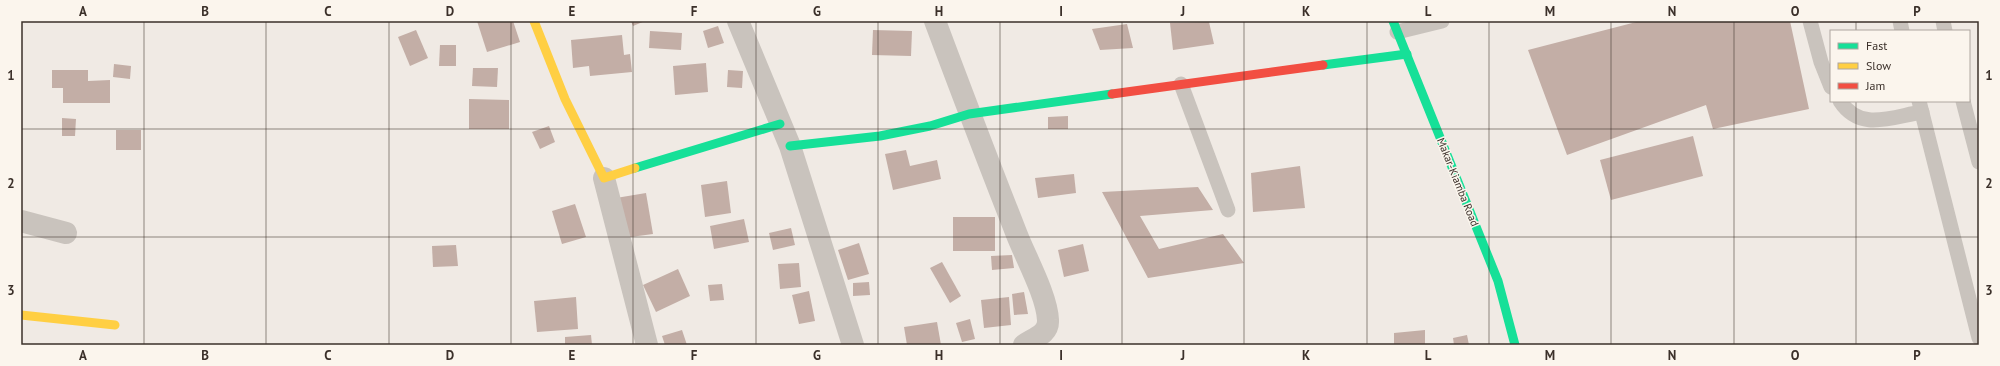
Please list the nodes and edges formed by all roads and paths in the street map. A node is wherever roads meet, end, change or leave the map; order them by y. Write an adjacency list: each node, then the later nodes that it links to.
1 (534, 21): 17 (street)
2 (738, 21): 14 (street)
3 (935, 21): 13 (street)
4 (1442, 21): 6 (lane)
5 (1810, 21): 9 (lane)
6 (1395, 27): 7 (street, Makar-Kiamba Road)
7 (1407, 54): 8 (street); 27 (street, Makar-Kiamba Road)
8 (1181, 84): 13 (street); 18 (lane)
9 (1830, 84)
10 (1841, 102): 12 (lane)
11 (1963, 102): 16 (lane)
12 (1921, 106): 23 (lane)
13 (969, 114): 15 (street); 26 (street)
14 (780, 124): 15 (street); 17 (street)
15 (790, 146): 25 (street)
16 (1979, 162)
17 (604, 178): 24 (street)
18 (1228, 210)
19 (21, 221): 20 (street)
20 (66, 233)
21 (21, 315): 22 (street)
22 (115, 325)
23 (1979, 338)
24 (646, 345)
25 (853, 345)
26 (1024, 345)
27 (1515, 345)

